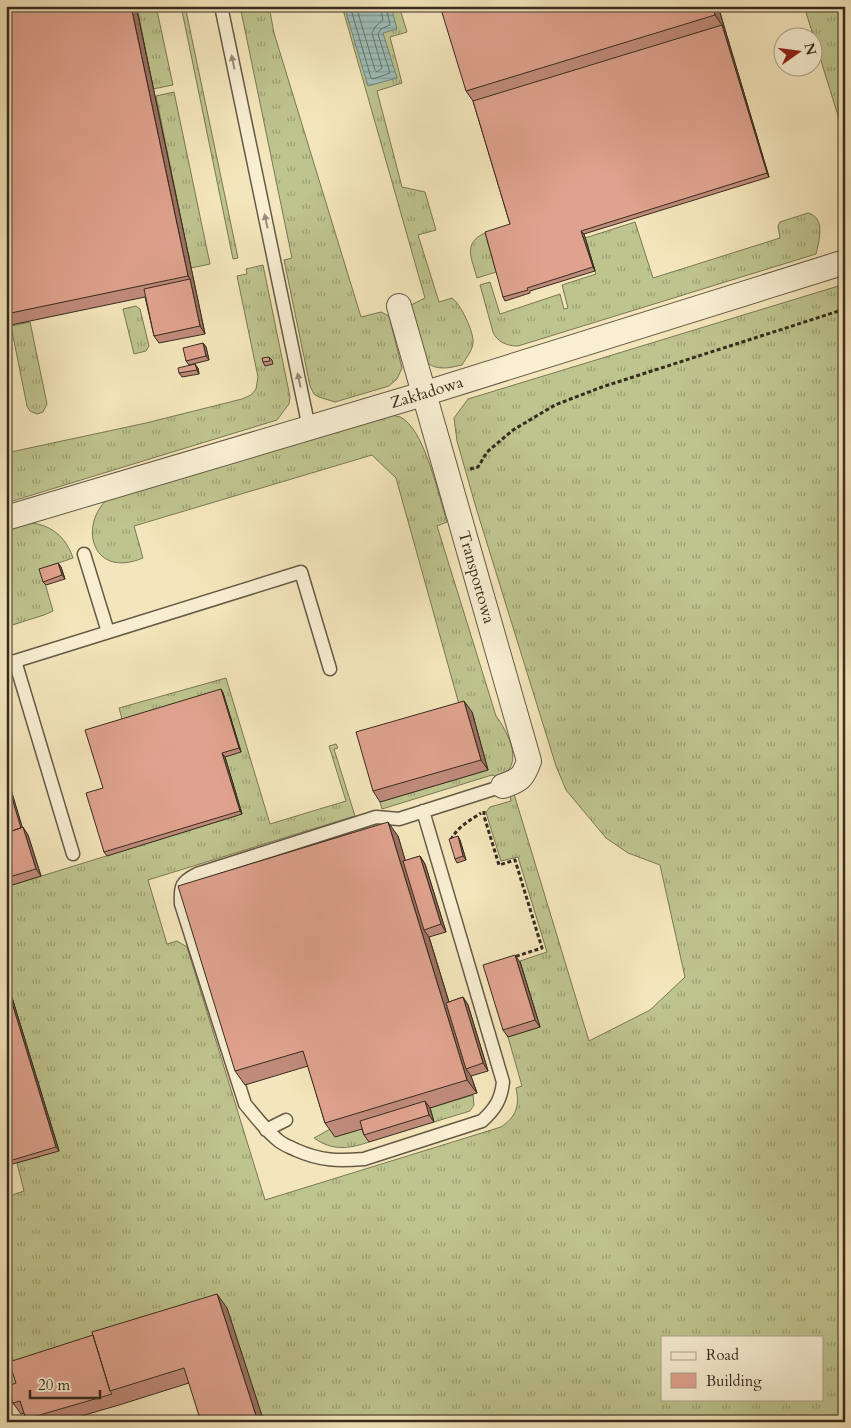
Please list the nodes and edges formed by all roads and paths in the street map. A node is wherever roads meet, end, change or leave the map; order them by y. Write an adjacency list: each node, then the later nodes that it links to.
1 (221, 6): 6 (lane, one-way to 1)
2 (845, 262): 5 (street, Zakładowa)
3 (398, 306): 5 (street, Transportowa)
4 (845, 309): 7 (path)
5 (423, 394): 6 (street, Zakładowa); 7 (street, Transportowa)
6 (309, 428): 8 (street, Zakładowa)
7 (445, 465): 13 (street, Transportowa)
8 (6, 518)
9 (84, 554): 10 (lane)
10 (108, 632): 11 (lane); 12 (lane)
11 (11, 663): 18 (lane)
12 (330, 669)
13 (503, 786): 15 (lane)
14 (486, 807): 16 (path)
15 (423, 811): 21 (lane); 21 (lane)
16 (484, 812): 17 (path); 19 (path)
17 (450, 846)
18 (74, 854)
19 (512, 957)
20 (286, 1120): 21 (lane)
21 (266, 1130)

